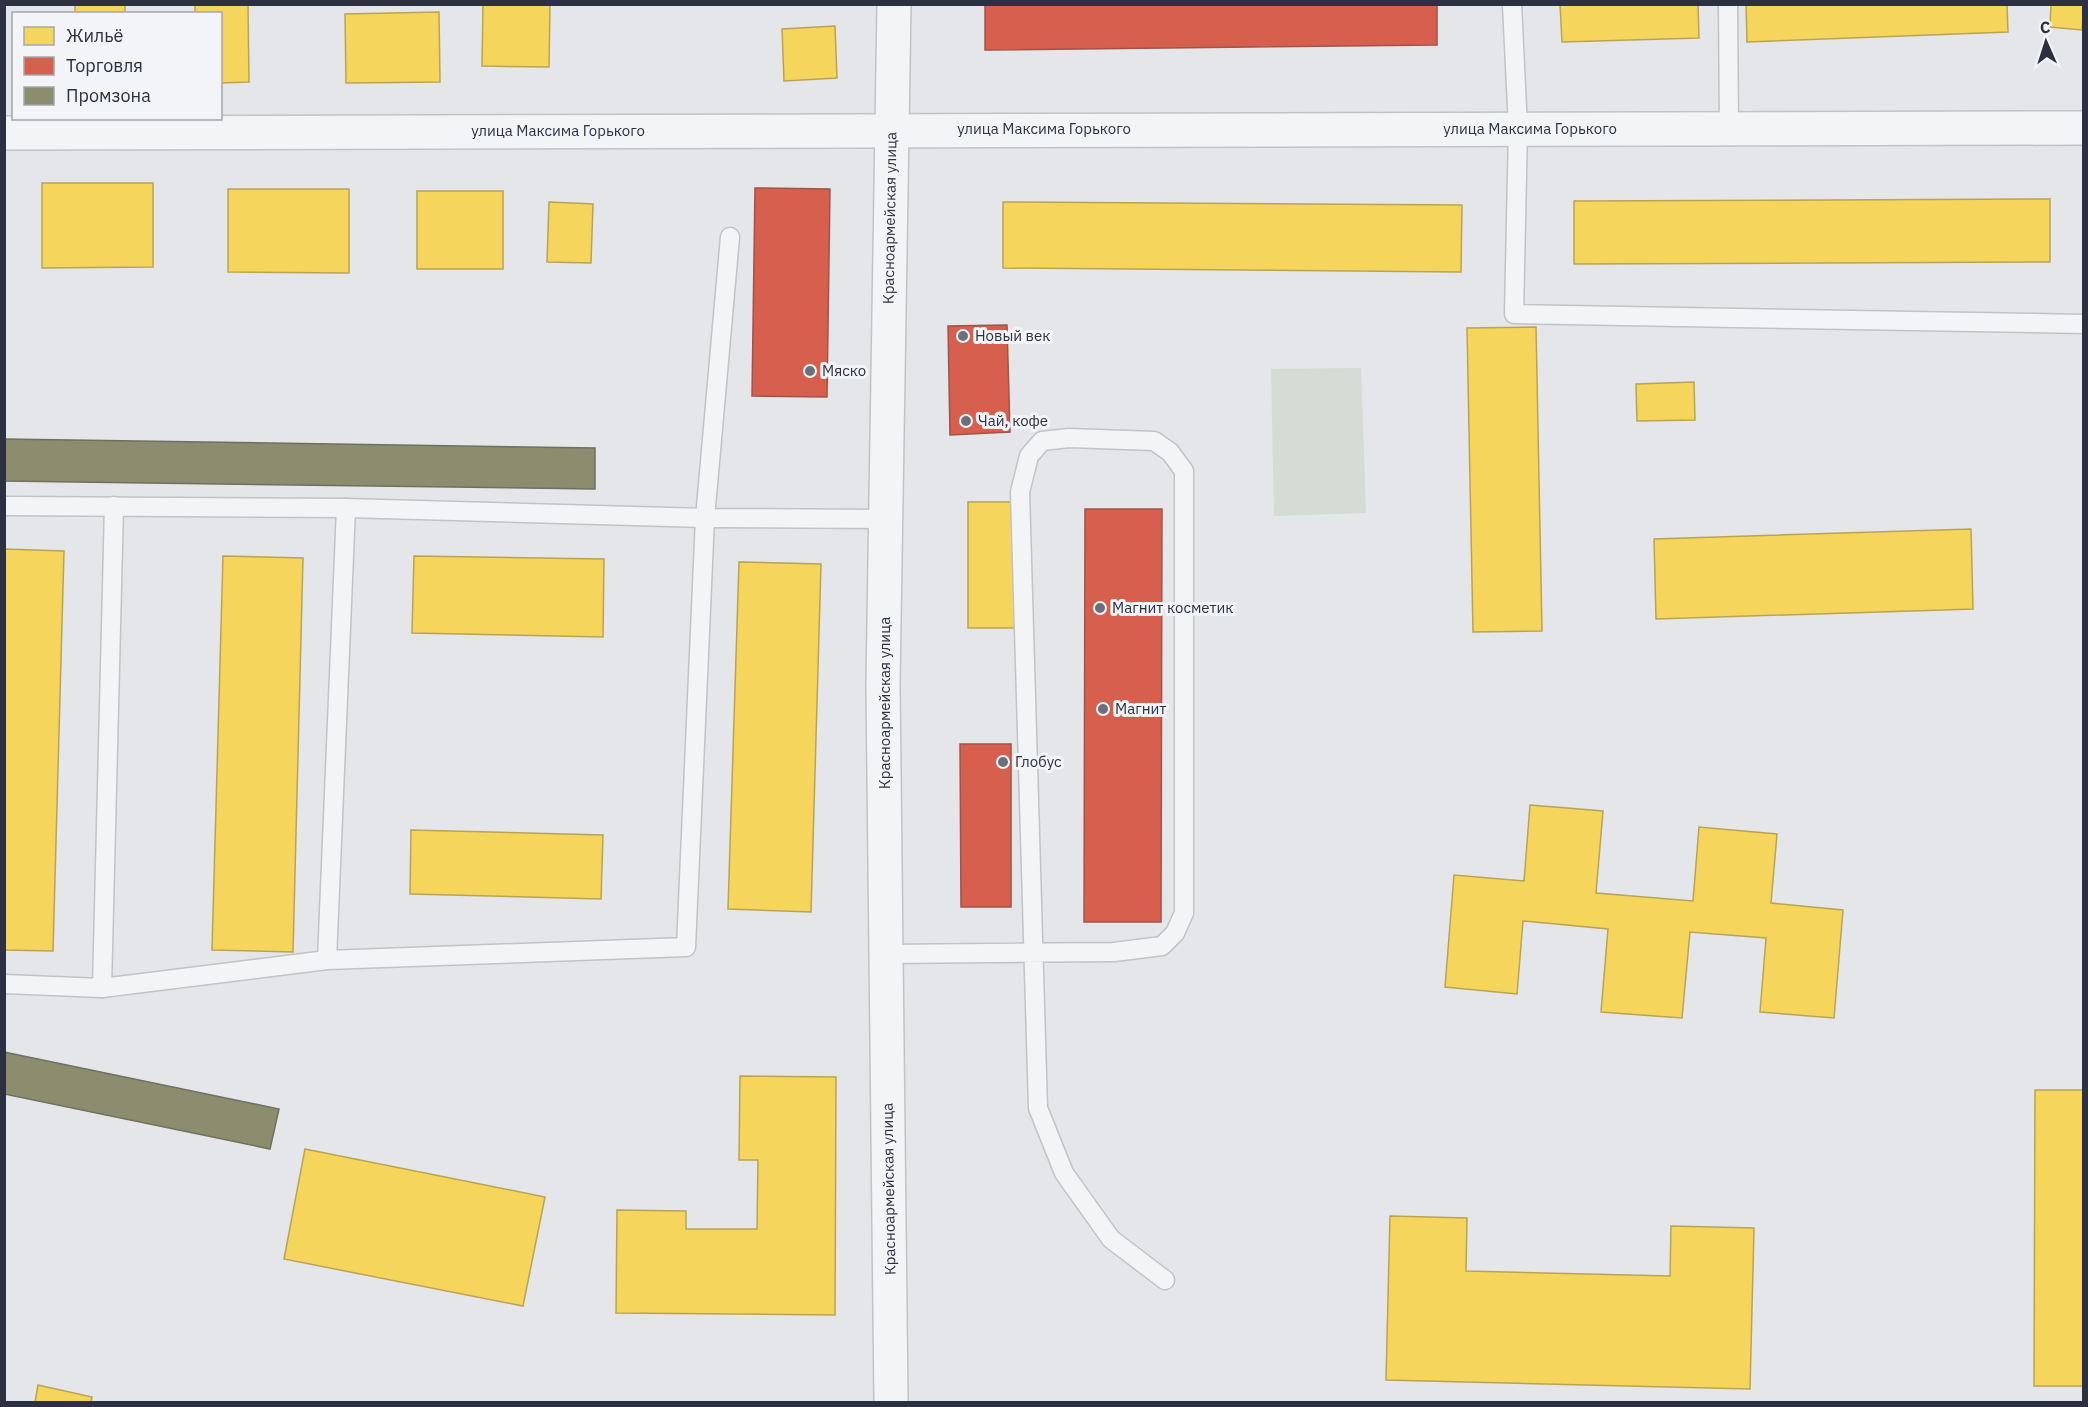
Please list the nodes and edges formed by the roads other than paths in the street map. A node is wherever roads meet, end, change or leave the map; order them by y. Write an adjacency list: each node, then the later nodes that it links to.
1 (894, 4): 6 (street, Красноармейская улица)
2 (1512, 4): 7 (lane)
3 (1728, 4): 4 (lane)
4 (1729, 128): 5 (street, улица Максима Горького); 7 (street, улица Максима Горького)
5 (2084, 128)
6 (891, 129): 7 (street, улица Максима Горького); 8 (street, улица Максима Горького); 15 (street, Красноармейская улица)
7 (1518, 129): 10 (lane)
8 (4, 133)
9 (730, 237): 14 (lane)
10 (2084, 324)
11 (4, 506): 12 (lane)
12 (114, 506): 13 (lane); 20 (lane)
13 (346, 508): 14 (lane); 18 (lane)
14 (705, 518): 15 (lane); 18 (lane)
15 (885, 519): 17 (street, Красноармейская улица)
16 (1032, 953): 16 (lane); 17 (lane); 21 (lane)
17 (886, 954): 22 (street, Красноармейская улица)
18 (327, 960): 20 (lane)
19 (4, 984): 20 (lane)
20 (102, 988)
21 (1165, 1280)
22 (891, 1402)

